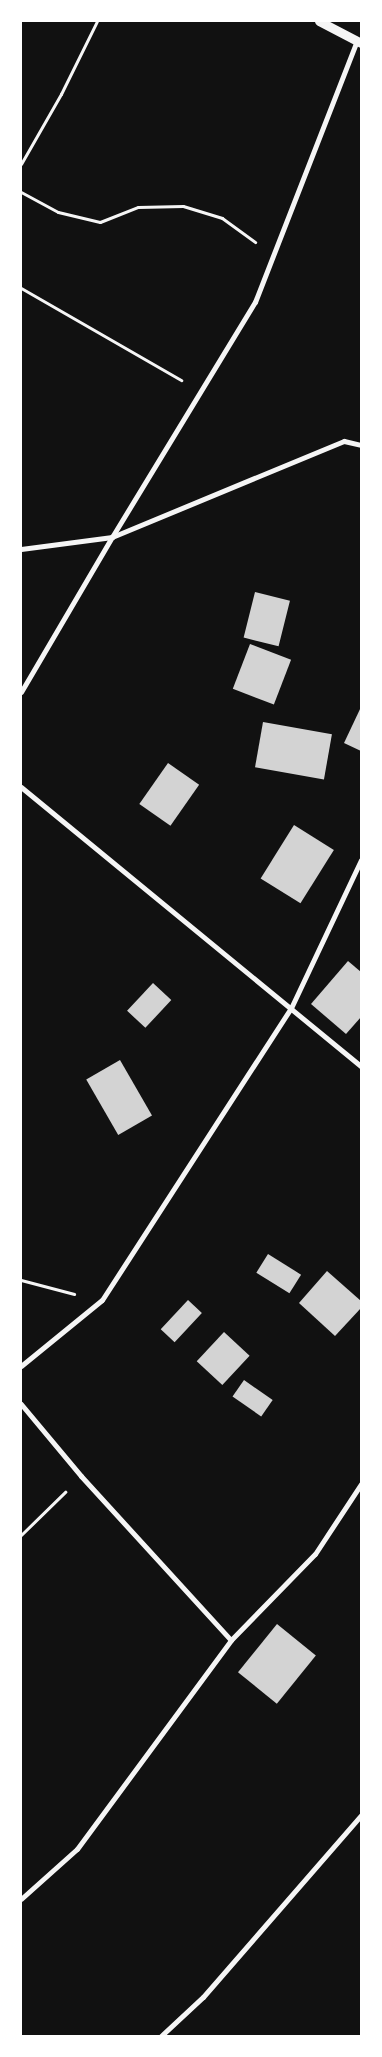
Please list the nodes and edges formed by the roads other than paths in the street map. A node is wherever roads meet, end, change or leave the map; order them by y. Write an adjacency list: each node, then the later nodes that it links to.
1 (319, 21): 2 (street)
2 (359, 42): 4 (street)
3 (361, 445): 4 (street)
4 (112, 537): 5 (street); 6 (street)
5 (21, 549)
6 (21, 692)
7 (21, 786): 9 (street)
8 (361, 860): 9 (street)
9 (291, 1008): 10 (street); 11 (street)
10 (361, 1066)
11 (21, 1366)
12 (21, 1404): 14 (street)
13 (361, 1484): 14 (street)
14 (231, 1640): 16 (street)
15 (361, 1815): 17 (street)
16 (21, 1899)
17 (161, 2036)

